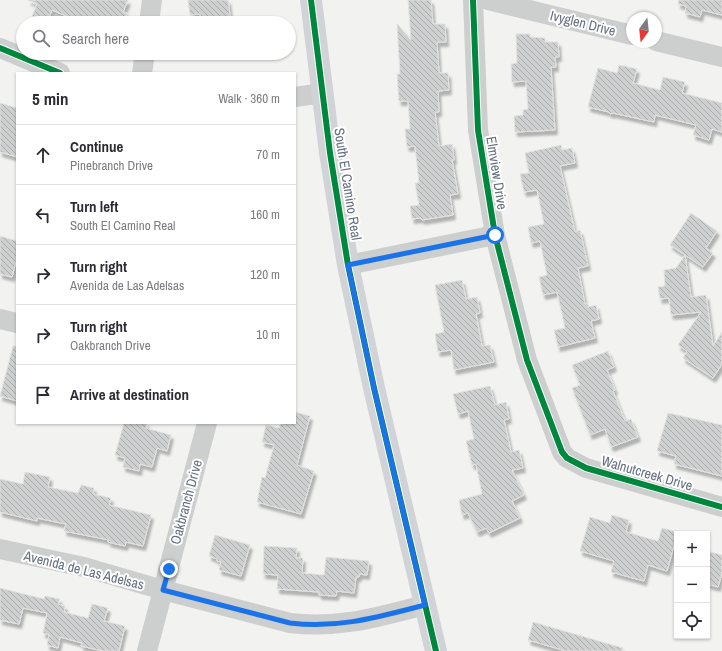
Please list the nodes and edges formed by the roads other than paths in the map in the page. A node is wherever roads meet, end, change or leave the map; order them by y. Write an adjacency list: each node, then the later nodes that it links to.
1 (152, 0): 5 (street)
2 (312, 0): 15 (main road, South El Camino Real)
3 (472, 0): 17 (street, Elmview Drive)
4 (488, 0): 6 (street, Ivyglen Drive)
5 (150, 16)
6 (626, 34)
7 (662, 42): 10 (street)
8 (0, 48): 9 (street)
9 (16, 55)
10 (722, 57)
11 (29, 60): 13 (street)
12 (143, 60): 14 (street)
13 (58, 72)
14 (142, 72)
15 (323, 93): 16 (street); 18 (main road, South El Camino Real)
16 (296, 97)
17 (495, 235): 18 (street); 22 (street, Elmview Drive)
18 (348, 265): 26 (main road, South El Camino Real)
19 (0, 319): 20 (street)
20 (16, 323)
21 (207, 424): 25 (street, Oakbranch Drive)
22 (567, 458): 23 (street, Walnutcreek Drive)
23 (722, 507)
24 (0, 549): 25 (street, Avenida de Las Adelsas)
25 (163, 590): 26 (street, Avenida de Las Adelsas); 27 (street, Oakbranch Drive)
26 (425, 605): 28 (main road, South El Camino Real)
27 (147, 651)
28 (436, 651)

